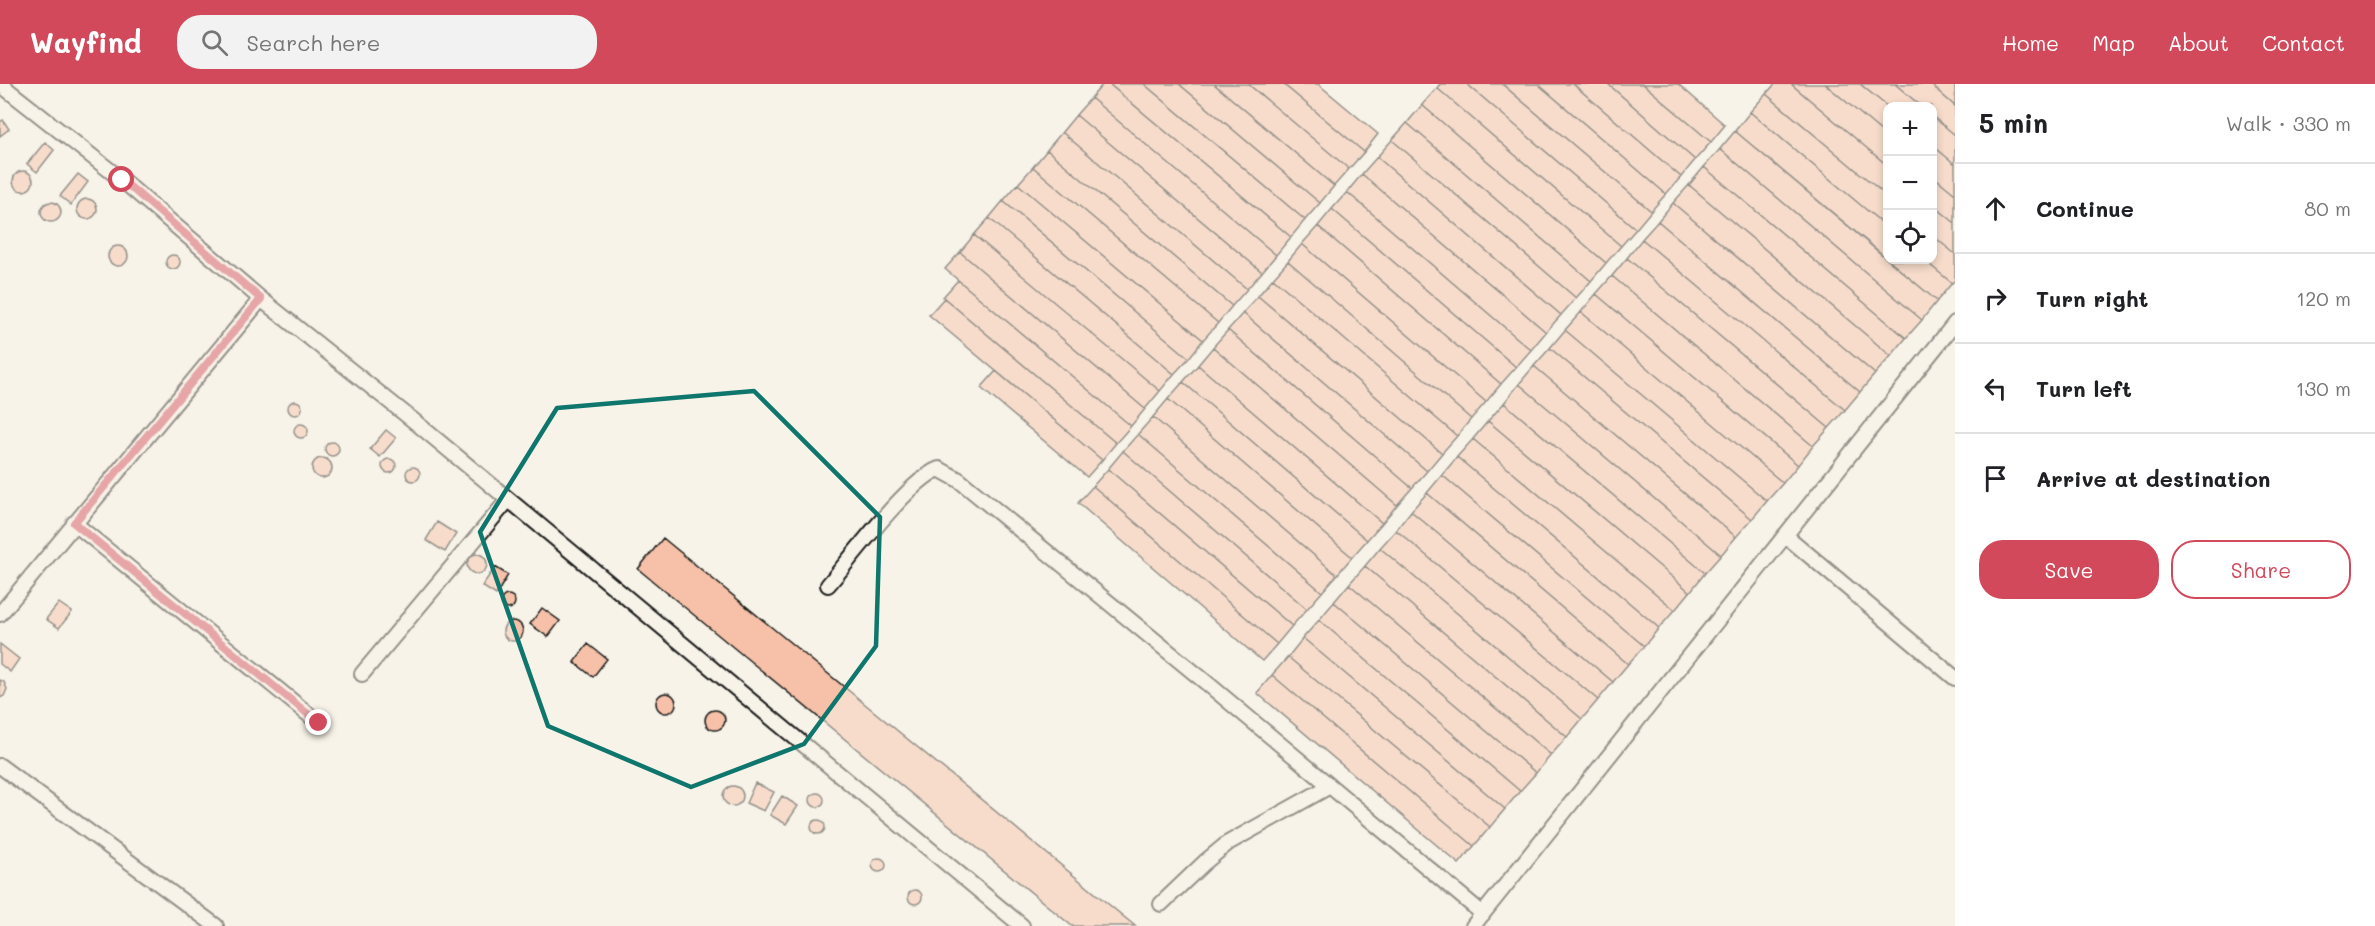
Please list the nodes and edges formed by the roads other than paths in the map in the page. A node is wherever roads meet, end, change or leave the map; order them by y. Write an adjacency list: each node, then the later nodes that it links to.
1 (0, 84): 2 (street)
2 (261, 299): 4 (street); 5 (street)
3 (1955, 323): 6 (street)
4 (508, 500): 9 (street); 17 (street)
5 (74, 523): 8 (street); 11 (street)
6 (1785, 535): 10 (street); 15 (street)
7 (828, 585): 13 (street)
8 (0, 614)
9 (362, 674)
10 (1955, 678)
11 (319, 723)
12 (0, 766): 16 (street)
13 (1330, 786): 14 (street); 15 (street)
14 (1161, 904)
15 (1483, 914): 18 (street)
16 (216, 926)
17 (1022, 926)
18 (1473, 926)

